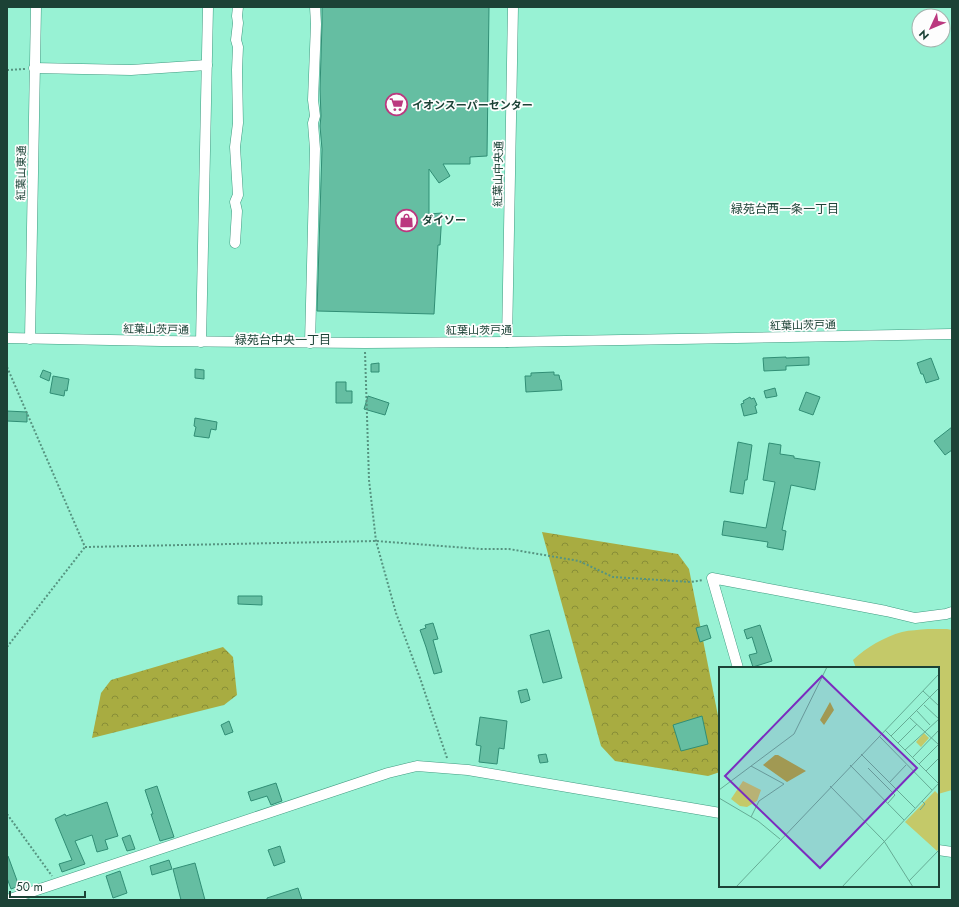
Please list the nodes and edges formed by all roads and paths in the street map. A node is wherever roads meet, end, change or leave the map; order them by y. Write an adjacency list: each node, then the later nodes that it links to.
1 (36, 7): 7 (street, 紅葉山東通)
2 (208, 7): 6 (street)
3 (238, 7): 9 (street)
4 (315, 7): 15 (street)
5 (513, 7): 14 (street, 紅葉山中央通)
6 (207, 65): 7 (street); 13 (street)
7 (30, 68): 8 (path); 12 (street, 紅葉山東通)
8 (7, 70)
9 (235, 243)
10 (952, 334): 14 (street, 紅葉山茨戸通)
11 (7, 338): 12 (street, 紅葉山茨戸通)
12 (30, 339): 13 (street, 紅葉山茨戸通)
13 (202, 342): 15 (street, 紅葉山茨戸通)
14 (507, 342): 16 (street, 紅葉山茨戸通)
15 (310, 343): 16 (street, 紅葉山茨戸通)
16 (365, 343): 18 (path)
17 (7, 367): 19 (path)
18 (376, 541): 19 (path); 20 (path); 24 (path)
19 (85, 547): 22 (path)
20 (712, 578): 21 (street); 23 (street)
21 (952, 612)
22 (7, 647)
23 (738, 667)
24 (450, 768): 25 (street); 29 (street)
25 (719, 813)
26 (7, 814): 29 (path)
27 (939, 850): 28 (street)
28 (952, 852)
29 (57, 883): 30 (street)
30 (7, 900)

